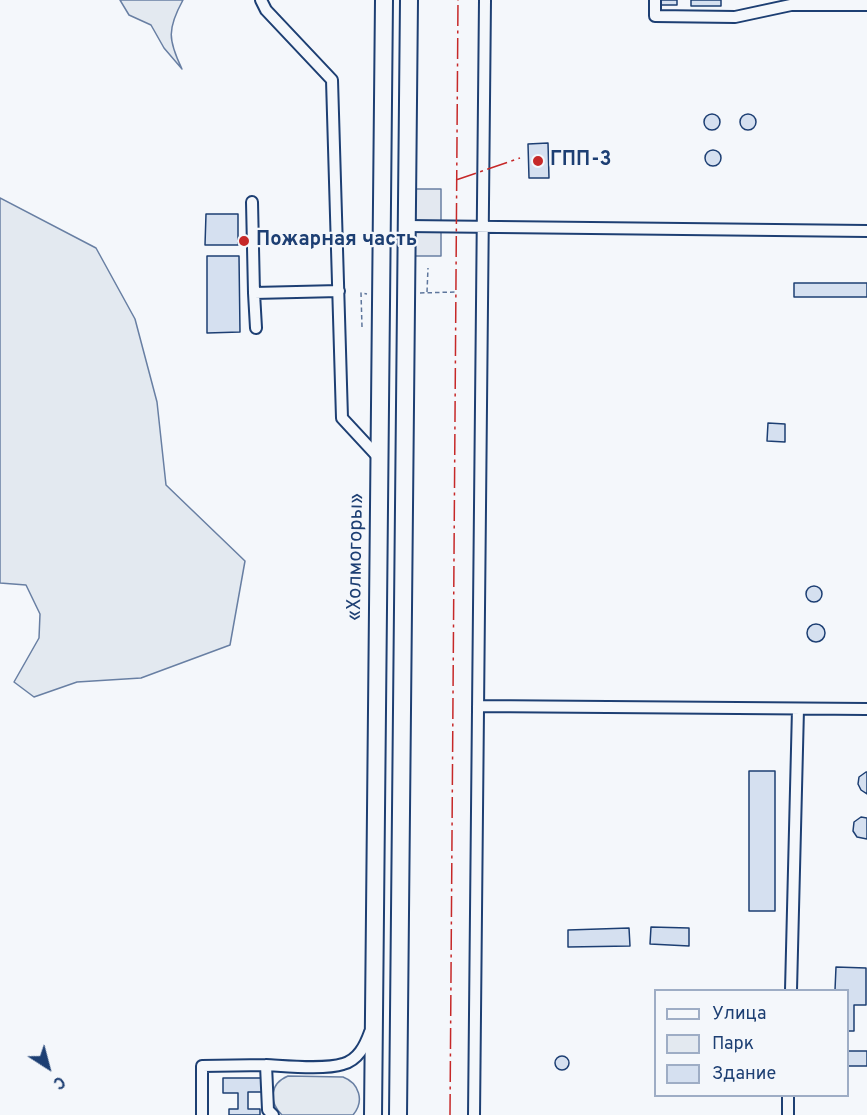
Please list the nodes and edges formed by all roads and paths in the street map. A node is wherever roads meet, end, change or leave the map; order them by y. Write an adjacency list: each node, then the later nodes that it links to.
1 (261, 0): 13 (lane)
2 (384, 0): 17 (highway, «Холмогоры»)
3 (409, 0): 9 (highway)
4 (484, 0): 10 (lane)
5 (655, 0): 6 (lane)
6 (790, 2): 7 (lane)
7 (867, 5)
8 (252, 202): 15 (lane)
9 (407, 226): 10 (lane); 18 (highway)
10 (483, 227): 11 (lane); 19 (lane)
11 (867, 231)
12 (428, 268): 14 (path)
13 (339, 291): 15 (lane); 17 (lane)
14 (428, 292)
15 (254, 293): 16 (lane)
16 (256, 328)
17 (380, 459): 18 (highway); 23 (highway, «Холмогоры»)
18 (404, 459): 29 (highway)
19 (478, 706): 20 (lane); 30 (lane)
20 (798, 709): 21 (lane); 22 (lane)
21 (867, 709)
22 (791, 989)
23 (373, 1024): 24 (lane); 28 (highway, «Холмогоры»)
24 (266, 1065): 26 (lane); 27 (lane)
25 (788, 1097): 31 (lane)
26 (202, 1115)
27 (273, 1115)
28 (373, 1115)
29 (398, 1115)
30 (474, 1115)
31 (788, 1115)

